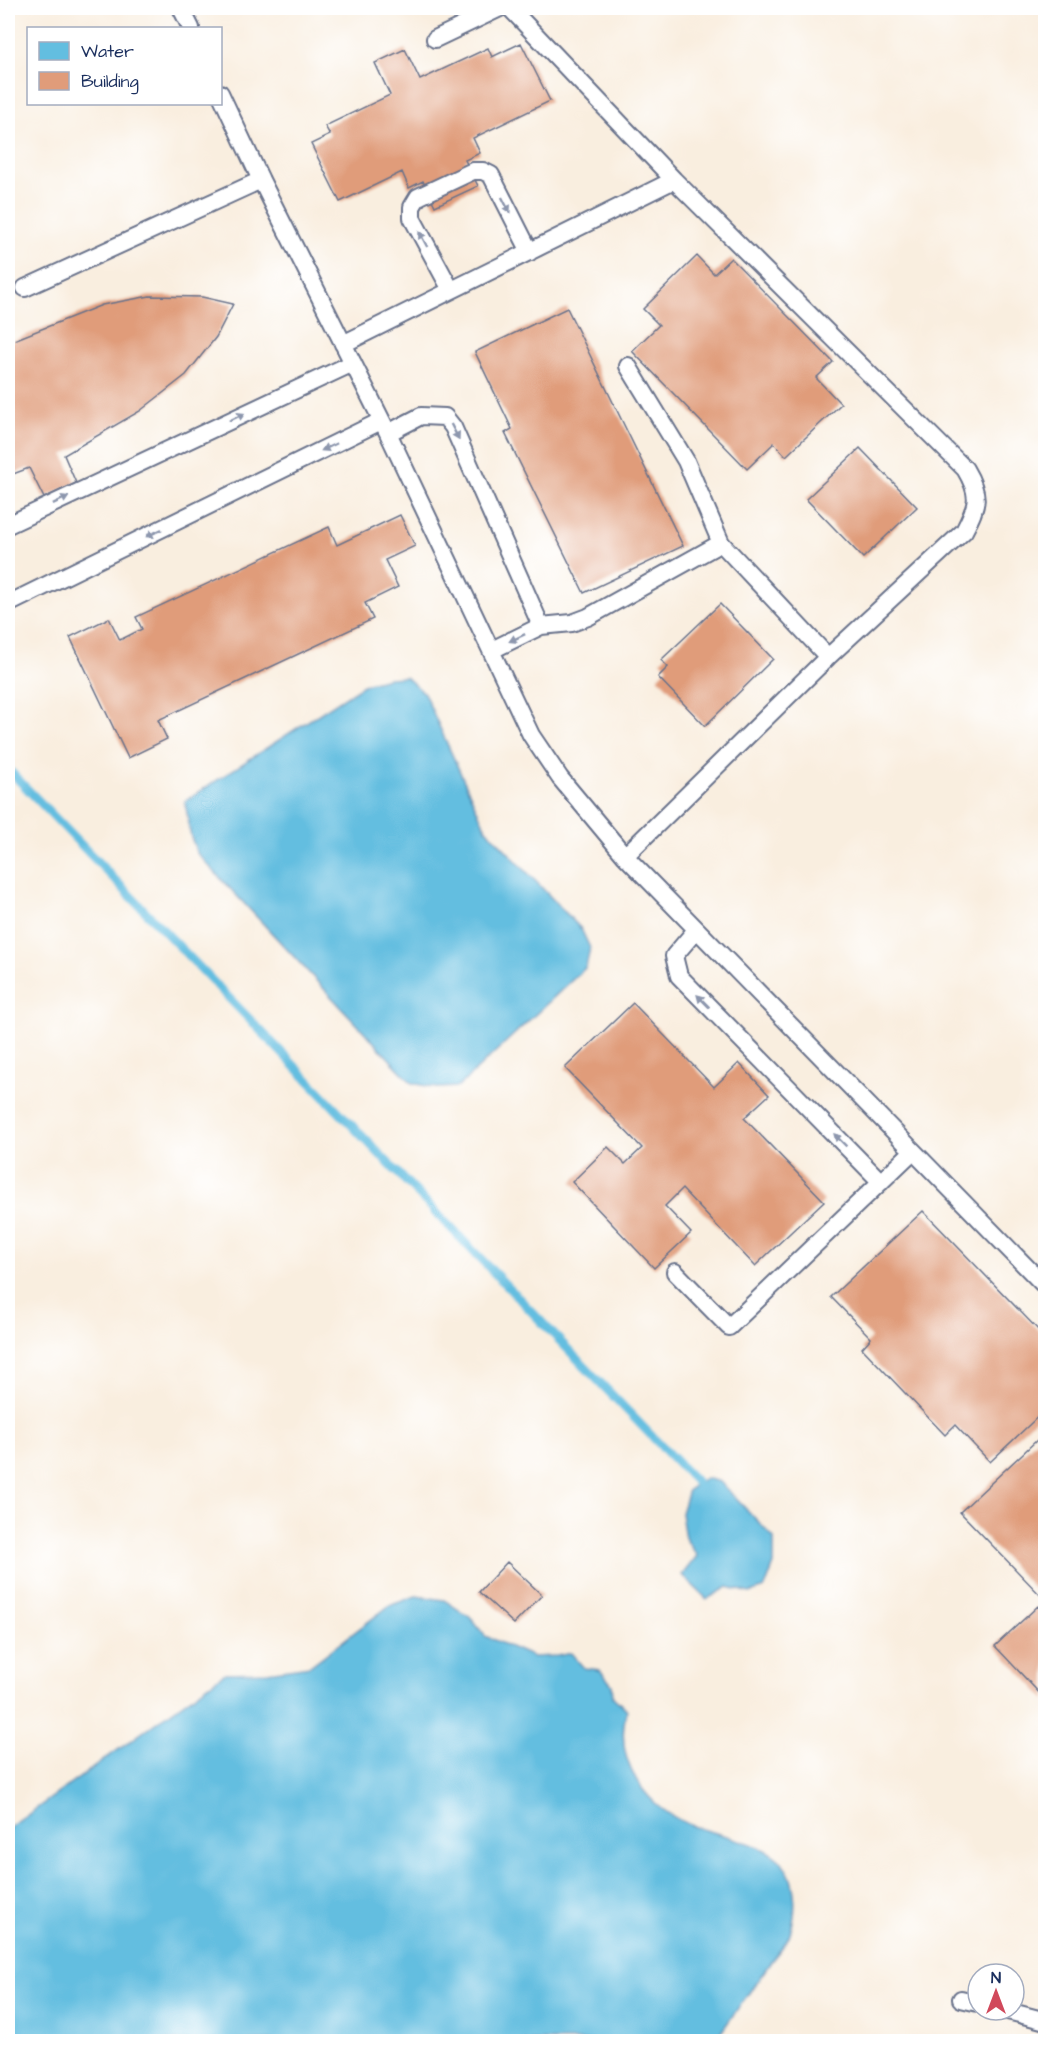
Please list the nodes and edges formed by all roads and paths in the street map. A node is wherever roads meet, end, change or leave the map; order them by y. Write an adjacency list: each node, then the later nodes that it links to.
1 (182, 8): 4 (lane)
2 (500, 8): 5 (lane)
3 (510, 8): 8 (lane)
4 (191, 27)
5 (435, 39)
6 (222, 97): 7 (lane)
7 (261, 180): 10 (lane); 12 (lane)
8 (674, 180): 9 (lane); 21 (lane)
9 (530, 252): 11 (lane); 11 (lane, one-way to 9)
10 (25, 288)
11 (451, 290): 12 (lane)
12 (343, 344): 13 (lane)
13 (353, 363): 15 (lane); 16 (lane, one-way to 13)
14 (628, 366): 17 (lane)
15 (385, 427): 18 (lane, one-way to 18); 19 (lane, one-way to 19); 20 (lane)
16 (8, 525)
17 (721, 543): 19 (lane); 21 (lane)
18 (8, 604)
19 (542, 626): 20 (lane, one-way to 20)
20 (492, 650): 22 (lane)
21 (828, 657): 22 (lane)
22 (625, 856): 23 (lane)
23 (696, 930): 24 (lane); 25 (lane, one-way to 23)
24 (912, 1151): 25 (lane); 27 (lane)
25 (881, 1182): 26 (lane)
26 (675, 1272)
27 (1046, 1287)
28 (961, 1999): 29 (lane)
29 (966, 2000)
30 (1026, 2016): 31 (lane)
31 (1046, 2021)

